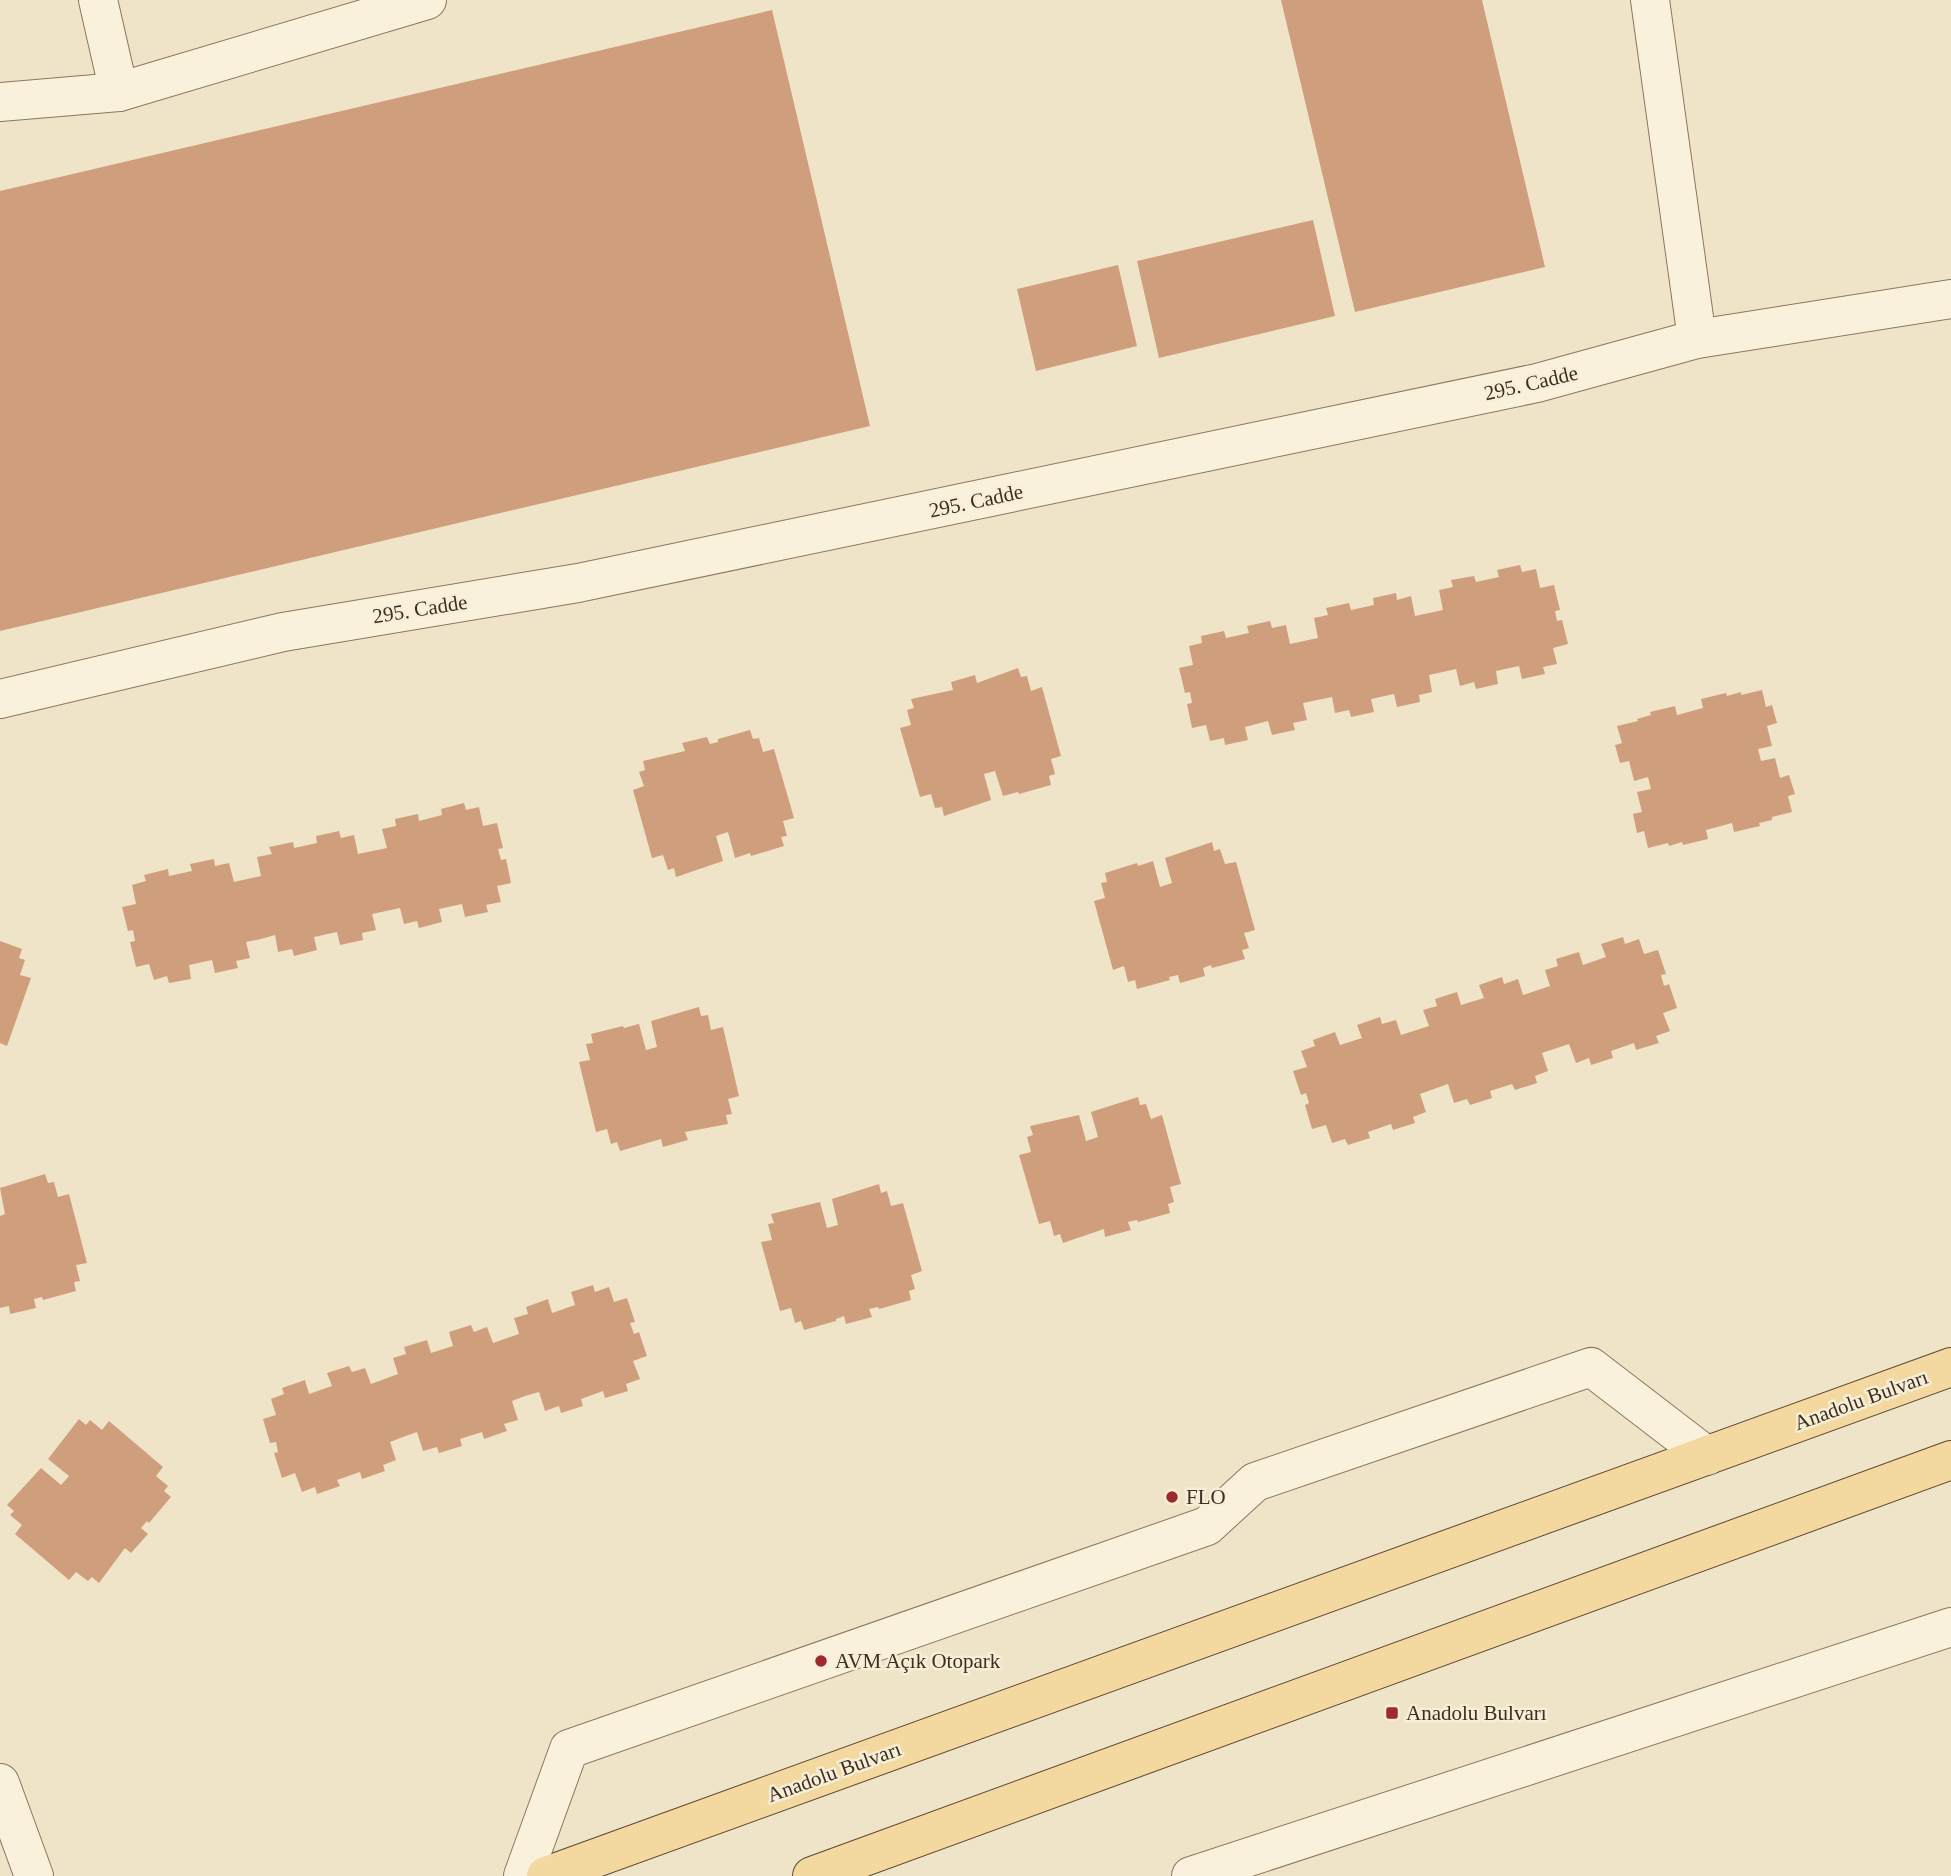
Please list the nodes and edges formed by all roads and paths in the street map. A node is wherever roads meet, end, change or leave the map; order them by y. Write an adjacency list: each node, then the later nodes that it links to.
1 (98, 0): 5 (street)
2 (427, 0): 4 (street)
3 (1650, 0): 8 (street)
4 (329, 14): 5 (street)
5 (119, 92): 6 (street)
6 (0, 102)
7 (1951, 299): 8 (street, 295. Cadde)
8 (1697, 339): 9 (street, 295. Cadde)
9 (0, 699)
10 (1951, 1367): 11 (main road, Anadolu Bulvarı)
11 (1707, 1456): 16 (street); 17 (main road, Anadolu Bulvarı)
12 (1951, 1460): 18 (main road)
13 (1951, 1627): 19 (street)
14 (0, 1783): 15 (street)
15 (34, 1876)
16 (523, 1876)
17 (546, 1876)
18 (812, 1876)
19 (1191, 1876)

